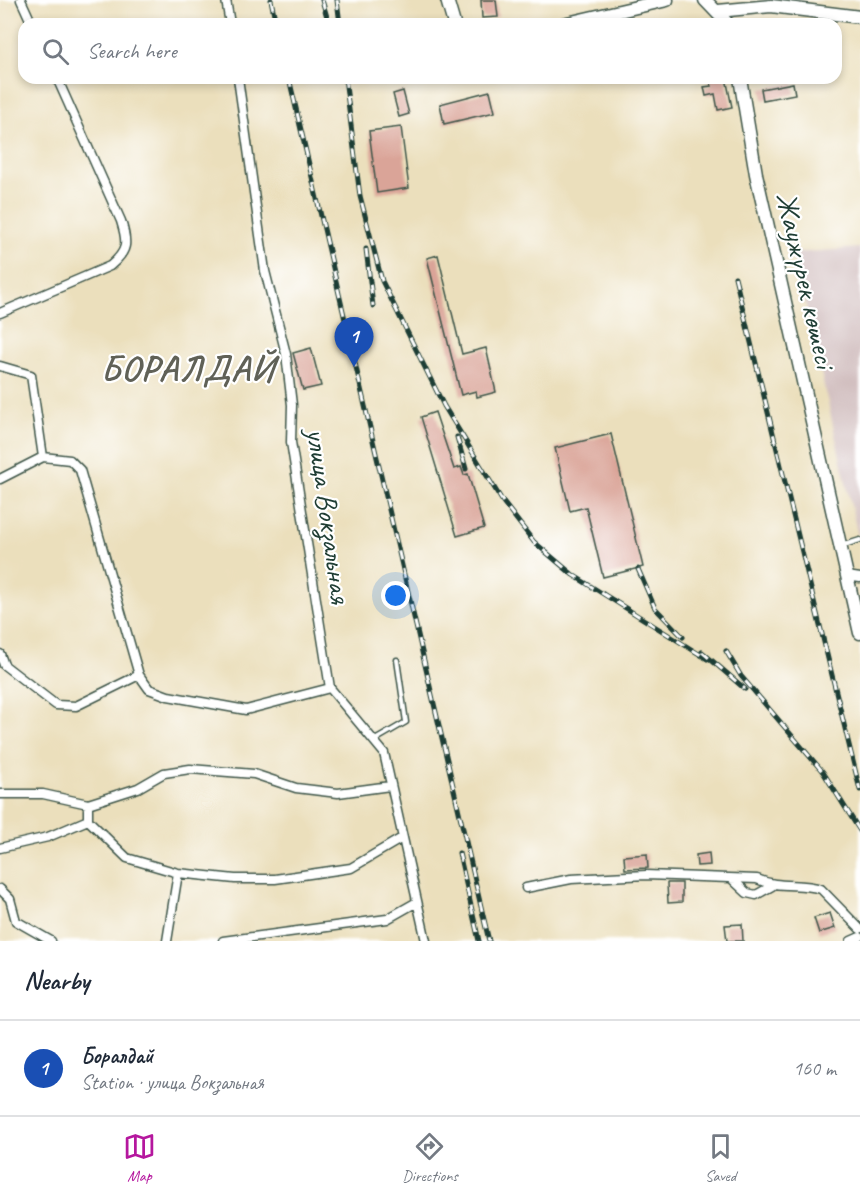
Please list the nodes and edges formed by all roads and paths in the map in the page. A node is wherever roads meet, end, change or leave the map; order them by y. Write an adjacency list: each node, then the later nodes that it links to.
1 (21, 0): 9 (street)
2 (226, 0): 10 (street)
3 (447, 0): 11 (main road)
4 (667, 0): 12 (main road)
5 (705, 0): 7 (main road)
6 (791, 5): 7 (main road); 8 (main road)
7 (718, 11): 13 (main road)
8 (860, 17)
9 (29, 18)
10 (229, 18)
11 (452, 18)
12 (589, 18)
13 (723, 18)
14 (60, 84): 17 (street)
15 (239, 84): 28 (street, улица Вокзальная)
16 (741, 84): 22 (main road, Жаужүрек көшесі)
17 (0, 313)
18 (0, 366): 19 (street)
19 (43, 458): 20 (street); 27 (street)
20 (0, 479)
21 (860, 540): 22 (lane)
22 (840, 546): 23 (main road, Жаужүрек көшесі)
23 (854, 577): 24 (main road, Жаужүрек көшесі)
24 (860, 633)
25 (0, 654): 27 (street)
26 (397, 660): 29 (lane)
27 (139, 675): 28 (street)
28 (330, 688): 29 (street)
29 (375, 740): 30 (street)
30 (390, 786): 32 (street); 34 (street)
31 (0, 794): 32 (street)
32 (88, 804): 33 (street)
33 (88, 820): 35 (street); 36 (street)
34 (402, 838): 36 (street); 41 (street)
35 (0, 848)
36 (178, 873): 45 (street)
37 (732, 879): 38 (street); 38 (street); 39 (street)
38 (772, 886): 42 (street)
39 (526, 888)
40 (0, 889): 44 (street)
41 (417, 902): 46 (street); 47 (street)
42 (860, 929)
43 (860, 937): 48 (street)
44 (51, 941)
45 (167, 941)
46 (223, 941)
47 (426, 941)
48 (851, 941)

